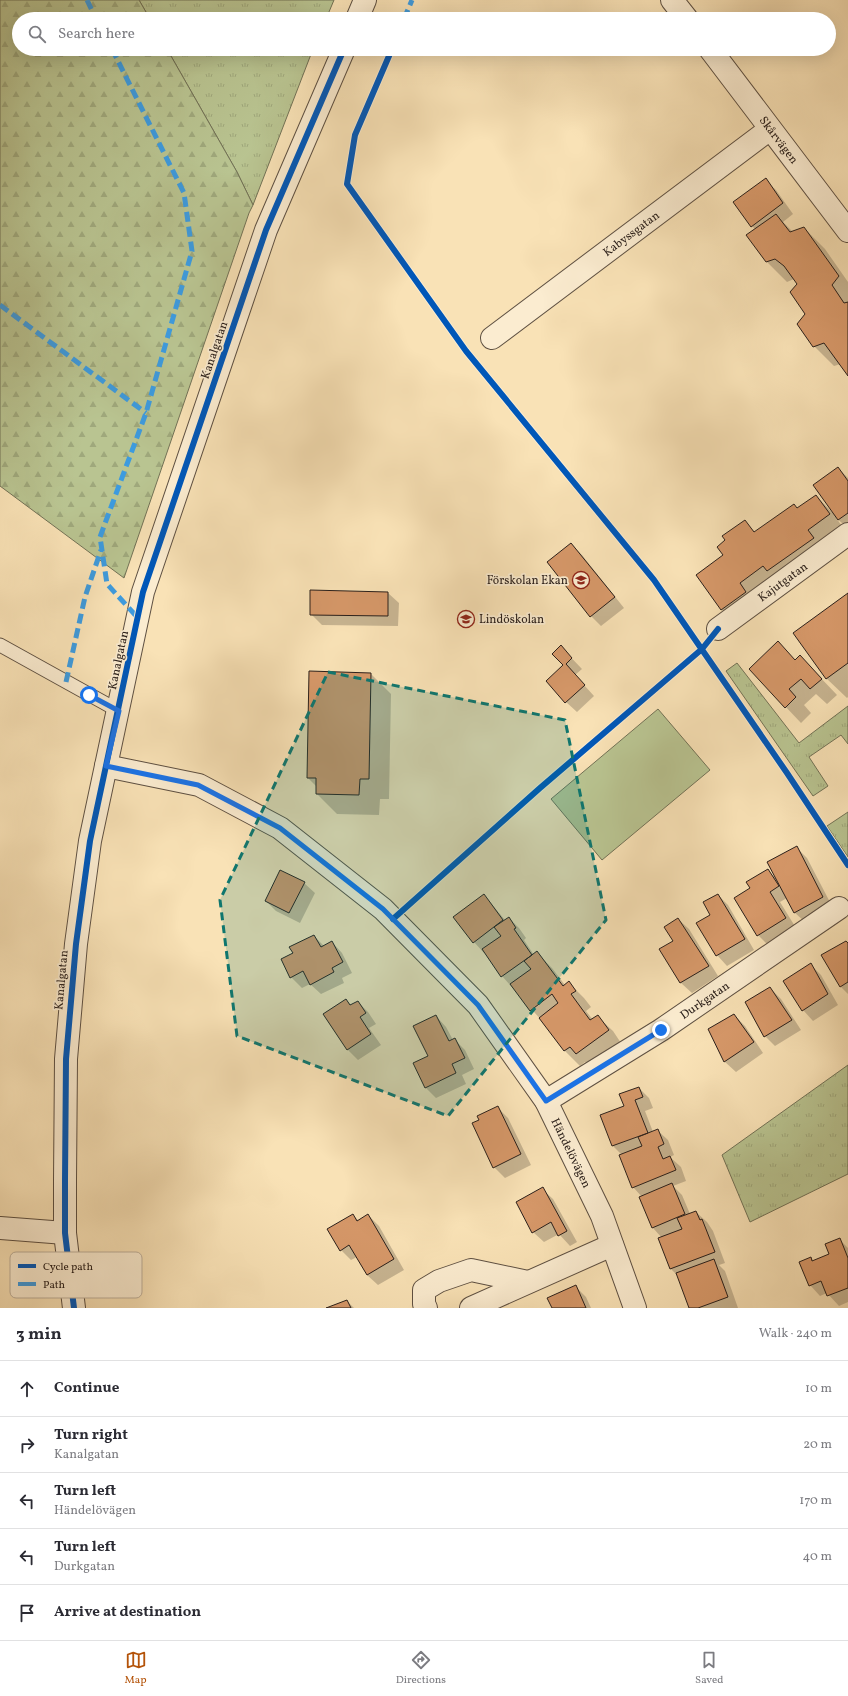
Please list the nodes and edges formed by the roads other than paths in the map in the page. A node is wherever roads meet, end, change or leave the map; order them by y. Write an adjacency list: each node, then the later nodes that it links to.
1 (365, 0): 3 (street)
2 (672, 0): 4 (street)
3 (360, 12)
4 (681, 12)
5 (341, 56): 13 (street, Kanalgatan)
6 (715, 56): 7 (street, Skårvägen)
7 (770, 129): 8 (street, Skårvägen); 9 (street, Kabyssgatan)
8 (848, 231)
9 (492, 338)
10 (848, 534): 11 (street, Kajutgatan)
11 (718, 629)
12 (0, 645): 13 (lane)
13 (119, 711): 14 (street, Kanalgatan)
14 (106, 766): 16 (street, Händelövägen); 18 (street, Kanalgatan)
15 (839, 908): 16 (street, Durkgatan)
16 (546, 1101): 19 (street, Händelövägen)
17 (0, 1228): 18 (street)
18 (65, 1233): 20 (street, Kanalgatan)
19 (612, 1245): 21 (street); 26 (street, Händelövägen)
20 (67, 1252)
21 (528, 1282): 24 (street); 25 (street)
22 (73, 1298): 23 (street, Kanalgatan)
23 (74, 1308)
24 (426, 1308)
25 (471, 1308)
26 (635, 1308)

